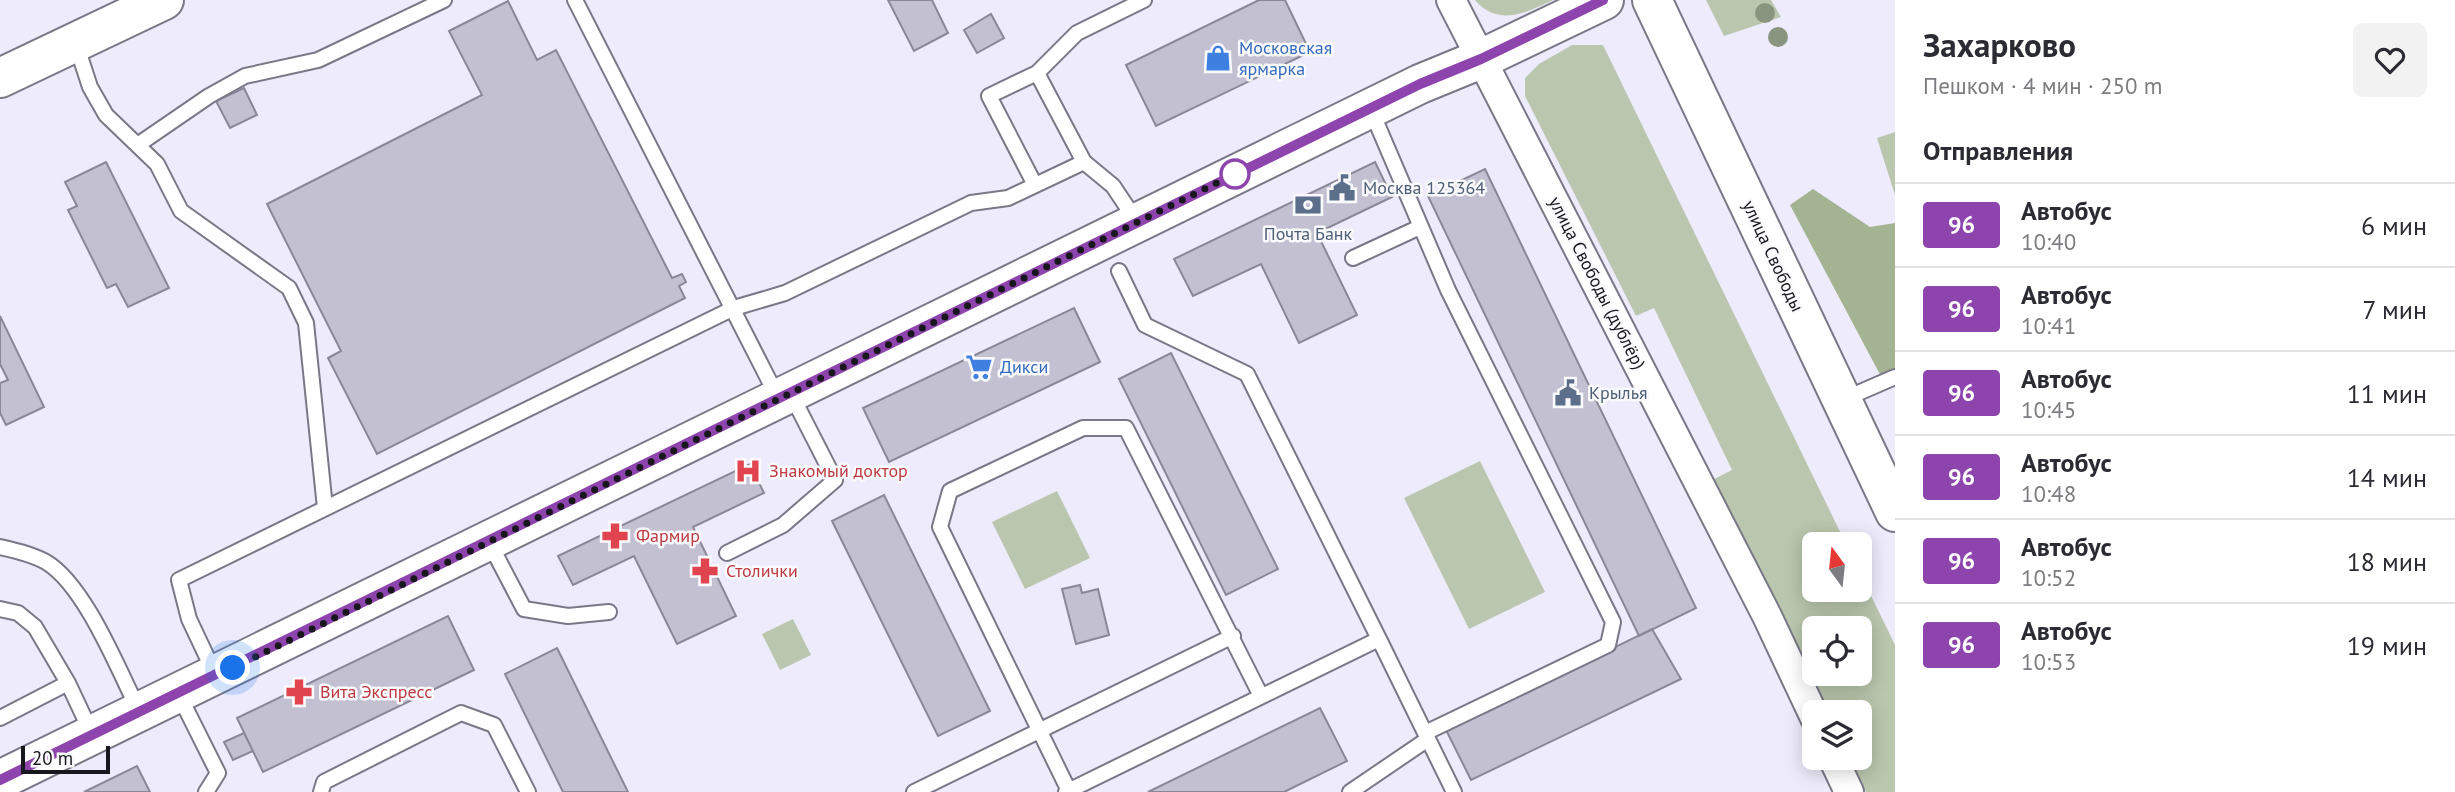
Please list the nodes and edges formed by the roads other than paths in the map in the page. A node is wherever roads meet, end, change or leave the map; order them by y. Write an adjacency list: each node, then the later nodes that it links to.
1 (164, 0): 8 (main road)
2 (444, 0): 13 (lane)
3 (575, 0): 20 (lane)
4 (1144, 0): 10 (lane)
5 (1451, 0): 9 (street, улица Свободы (дублёр))
6 (1604, 0): 9 (main road)
7 (1653, 0): 23 (main road, улица Свободы)
8 (75, 43): 11 (main road); 13 (lane)
9 (1481, 59): 12 (main road); 37 (street, улица Свободы (дублёр))
10 (1037, 73): 14 (lane); 15 (lane)
11 (0, 78)
12 (1370, 109): 16 (main road); 17 (lane)
13 (139, 144): 24 (lane)
14 (1084, 162): 15 (lane); 16 (lane)
15 (1035, 184): 20 (lane)
16 (1137, 222): 22 (main road)
17 (1420, 227): 18 (lane); 42 (lane)
18 (1353, 258)
19 (1119, 271): 32 (lane)
20 (734, 308): 22 (lane); 24 (lane)
21 (1895, 377): 23 (lane)
22 (785, 396): 26 (main road); 28 (lane)
23 (1841, 401): 25 (main road, улица Свободы)
24 (325, 509): 33 (lane)
25 (1895, 512)
26 (489, 542): 30 (lane); 33 (main road)
27 (0, 547): 38 (lane)
28 (727, 553)
29 (0, 608): 34 (lane)
30 (609, 612)
31 (1233, 636): 36 (lane); 40 (lane); 40 (lane)
32 (1379, 639): 36 (lane); 42 (lane)
33 (216, 676): 35 (main road)
34 (68, 684): 39 (lane); 41 (lane)
35 (178, 694): 38 (main road); 46 (lane)
36 (1261, 696): 45 (lane)
37 (1806, 700)
38 (139, 713): 41 (main road)
39 (0, 718)
40 (1040, 730): 45 (lane); 49 (lane)
41 (93, 736): 44 (main road)
42 (1427, 736): 50 (lane); 51 (lane)
43 (1839, 770): 52 (street)
44 (0, 780)
45 (1067, 791)
46 (206, 792)
47 (321, 792): 48 (lane)
48 (528, 792)
49 (914, 792)
50 (1350, 792)
51 (1454, 792)
52 (1849, 792)

